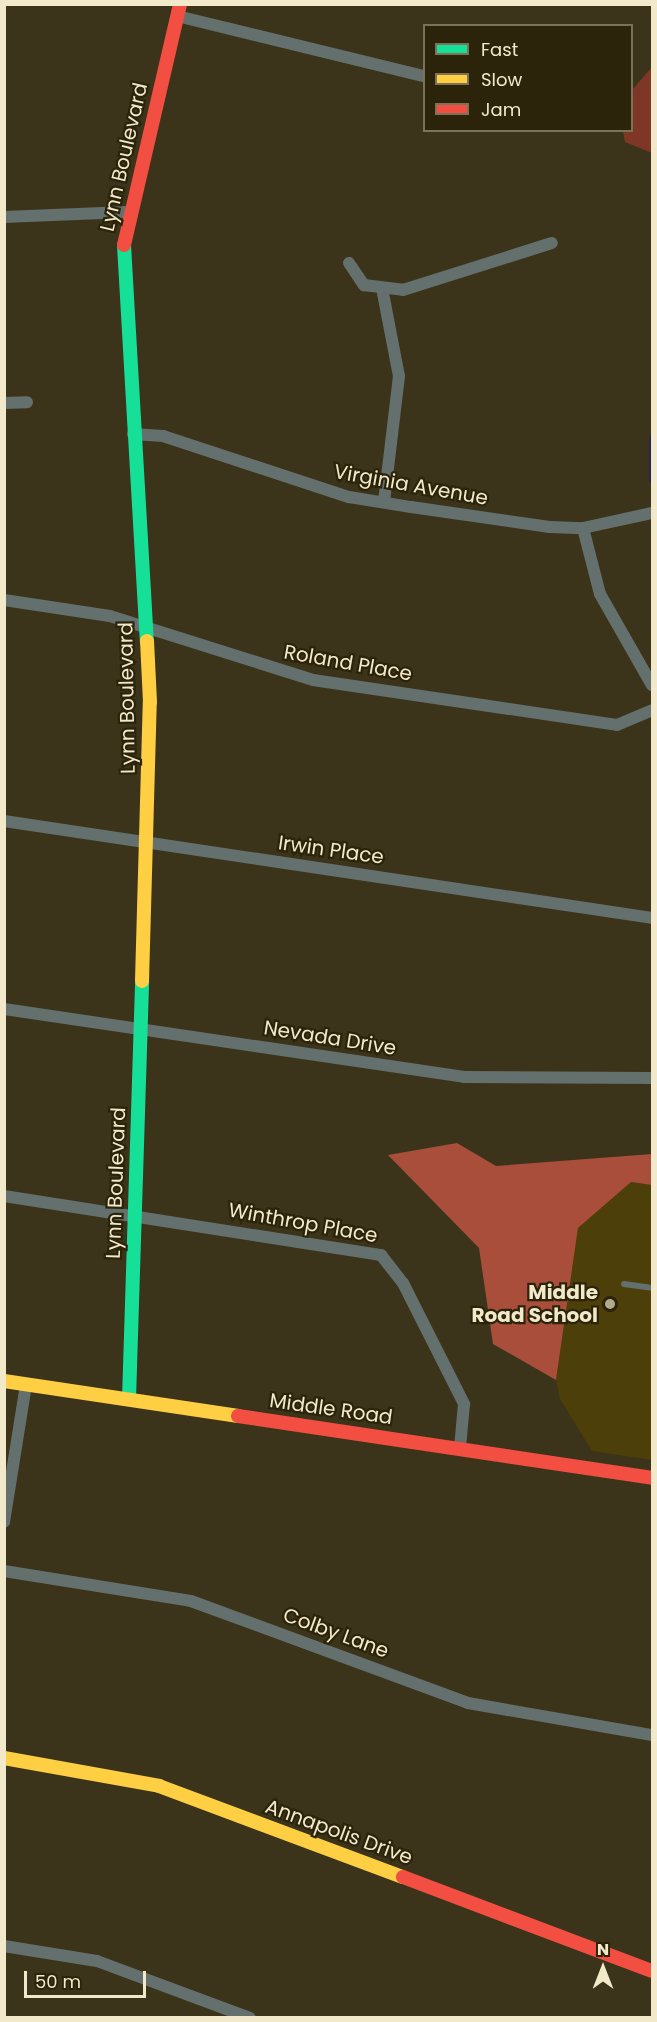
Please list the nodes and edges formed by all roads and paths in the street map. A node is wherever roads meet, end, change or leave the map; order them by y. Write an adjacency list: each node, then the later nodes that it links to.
1 (179, 10): 2 (street); 3 (street, Lynn Boulevard)
2 (423, 76)
3 (127, 212): 4 (street); 10 (street, Lynn Boulevard)
4 (4, 217)
5 (552, 243): 7 (street)
6 (349, 263): 7 (street)
7 (382, 288): 11 (street)
8 (27, 402): 9 (street)
9 (4, 403)
10 (134, 434): 11 (street, Virginia Avenue); 15 (street, Lynn Boulevard)
11 (384, 501): 13 (street, Virginia Avenue)
12 (652, 513): 13 (street, Virginia Avenue)
13 (583, 528): 16 (street)
14 (4, 600): 15 (street, Roland Place)
15 (146, 627): 17 (street, Roland Place); 19 (street, Lynn Boulevard)
16 (652, 685)
17 (652, 710)
18 (4, 821): 19 (street, Irwin Place)
19 (145, 842): 20 (street, Irwin Place); 22 (street, Lynn Boulevard)
20 (652, 918)
21 (4, 1009): 22 (street, Nevada Drive)
22 (140, 1029): 23 (street, Nevada Drive); 25 (street, Lynn Boulevard)
23 (652, 1078)
24 (4, 1196): 25 (street, Winthrop Place)
25 (135, 1216): 30 (street, Lynn Boulevard); 31 (street, Winthrop Place)
26 (624, 1284): 27 (lane)
27 (652, 1288)
28 (4, 1381): 29 (street, Middle Road)
29 (26, 1384): 30 (street, Middle Road); 33 (street)
30 (129, 1399): 31 (street, Middle Road)
31 (460, 1448): 32 (street, Middle Road)
32 (652, 1475)
33 (4, 1522)
34 (4, 1570): 35 (street, Colby Lane)
35 (652, 1735)
36 (4, 1758): 38 (street, Annapolis Drive)
37 (4, 1946): 39 (street)
38 (652, 1971)
39 (250, 2018)

